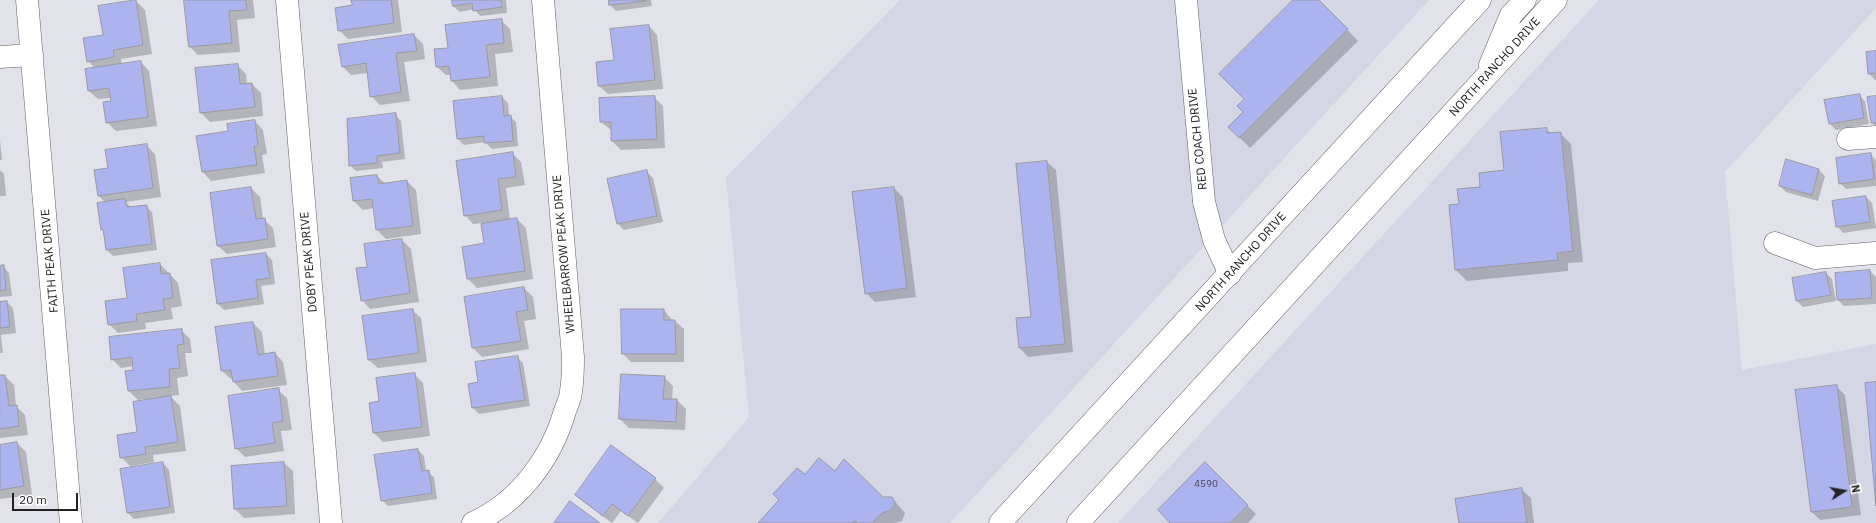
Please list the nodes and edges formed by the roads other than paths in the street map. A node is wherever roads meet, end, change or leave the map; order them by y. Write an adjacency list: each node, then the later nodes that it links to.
1 (28, 0): 8 (street, FAITH PEAK DRIVE)
2 (287, 0): 17 (street, DOBY PEAK DRIVE)
3 (543, 0): 18 (street, WHEELBARROW PEAK DRIVE)
4 (1186, 0): 15 (street, RED COACH DRIVE)
5 (1480, 0): 15 (street, NORTH RANCHO DRIVE)
6 (1525, 0): 10 (street)
7 (1556, 0): 10 (street, NORTH RANCHO DRIVE)
8 (32, 55): 9 (street); 16 (street, FAITH PEAK DRIVE)
9 (0, 57)
10 (1485, 79): 20 (street, NORTH RANCHO DRIVE)
11 (1876, 137): 12 (street)
12 (1848, 140)
13 (1774, 243): 14 (street)
14 (1876, 253)
15 (1230, 274): 19 (street, NORTH RANCHO DRIVE)
16 (71, 523)
17 (332, 523)
18 (473, 523)
19 (1000, 523)
20 (1078, 523)

